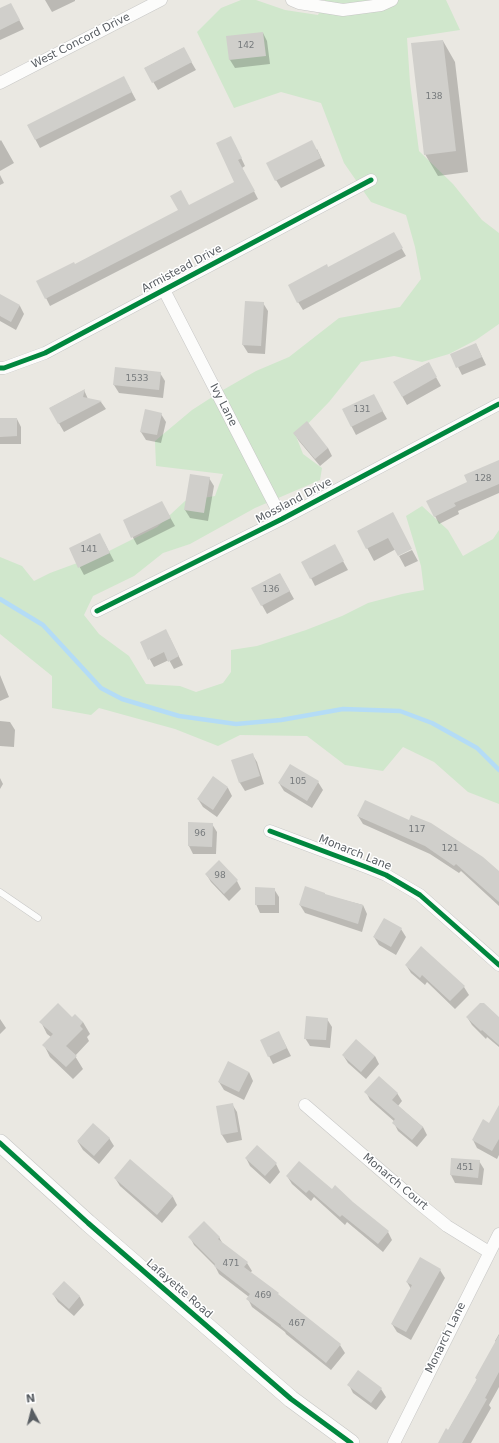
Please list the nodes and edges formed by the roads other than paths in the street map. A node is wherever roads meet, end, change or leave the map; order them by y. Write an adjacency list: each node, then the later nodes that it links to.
1 (162, 0): 4 (street, West Concord Drive)
2 (292, 0): 3 (street)
3 (392, 0)
4 (0, 83)
5 (371, 180): 6 (street, Armistead Drive)
6 (164, 290): 7 (street, Armistead Drive); 9 (street, Ivy Lane)
7 (0, 368)
8 (499, 404): 9 (street, Mossland Drive)
9 (282, 519): 10 (street, Mossland Drive)
10 (97, 612)
11 (270, 831): 14 (street, Monarch Lane)
12 (0, 892): 13 (lane)
13 (38, 918)
14 (499, 965)
15 (306, 1105): 18 (street, Monarch Court)
16 (0, 1143): 19 (main road, Lafayette Road)
17 (499, 1234): 18 (street, Monarch Lane)
18 (489, 1252): 20 (street, Monarch Lane)
19 (351, 1443)
20 (394, 1443)

